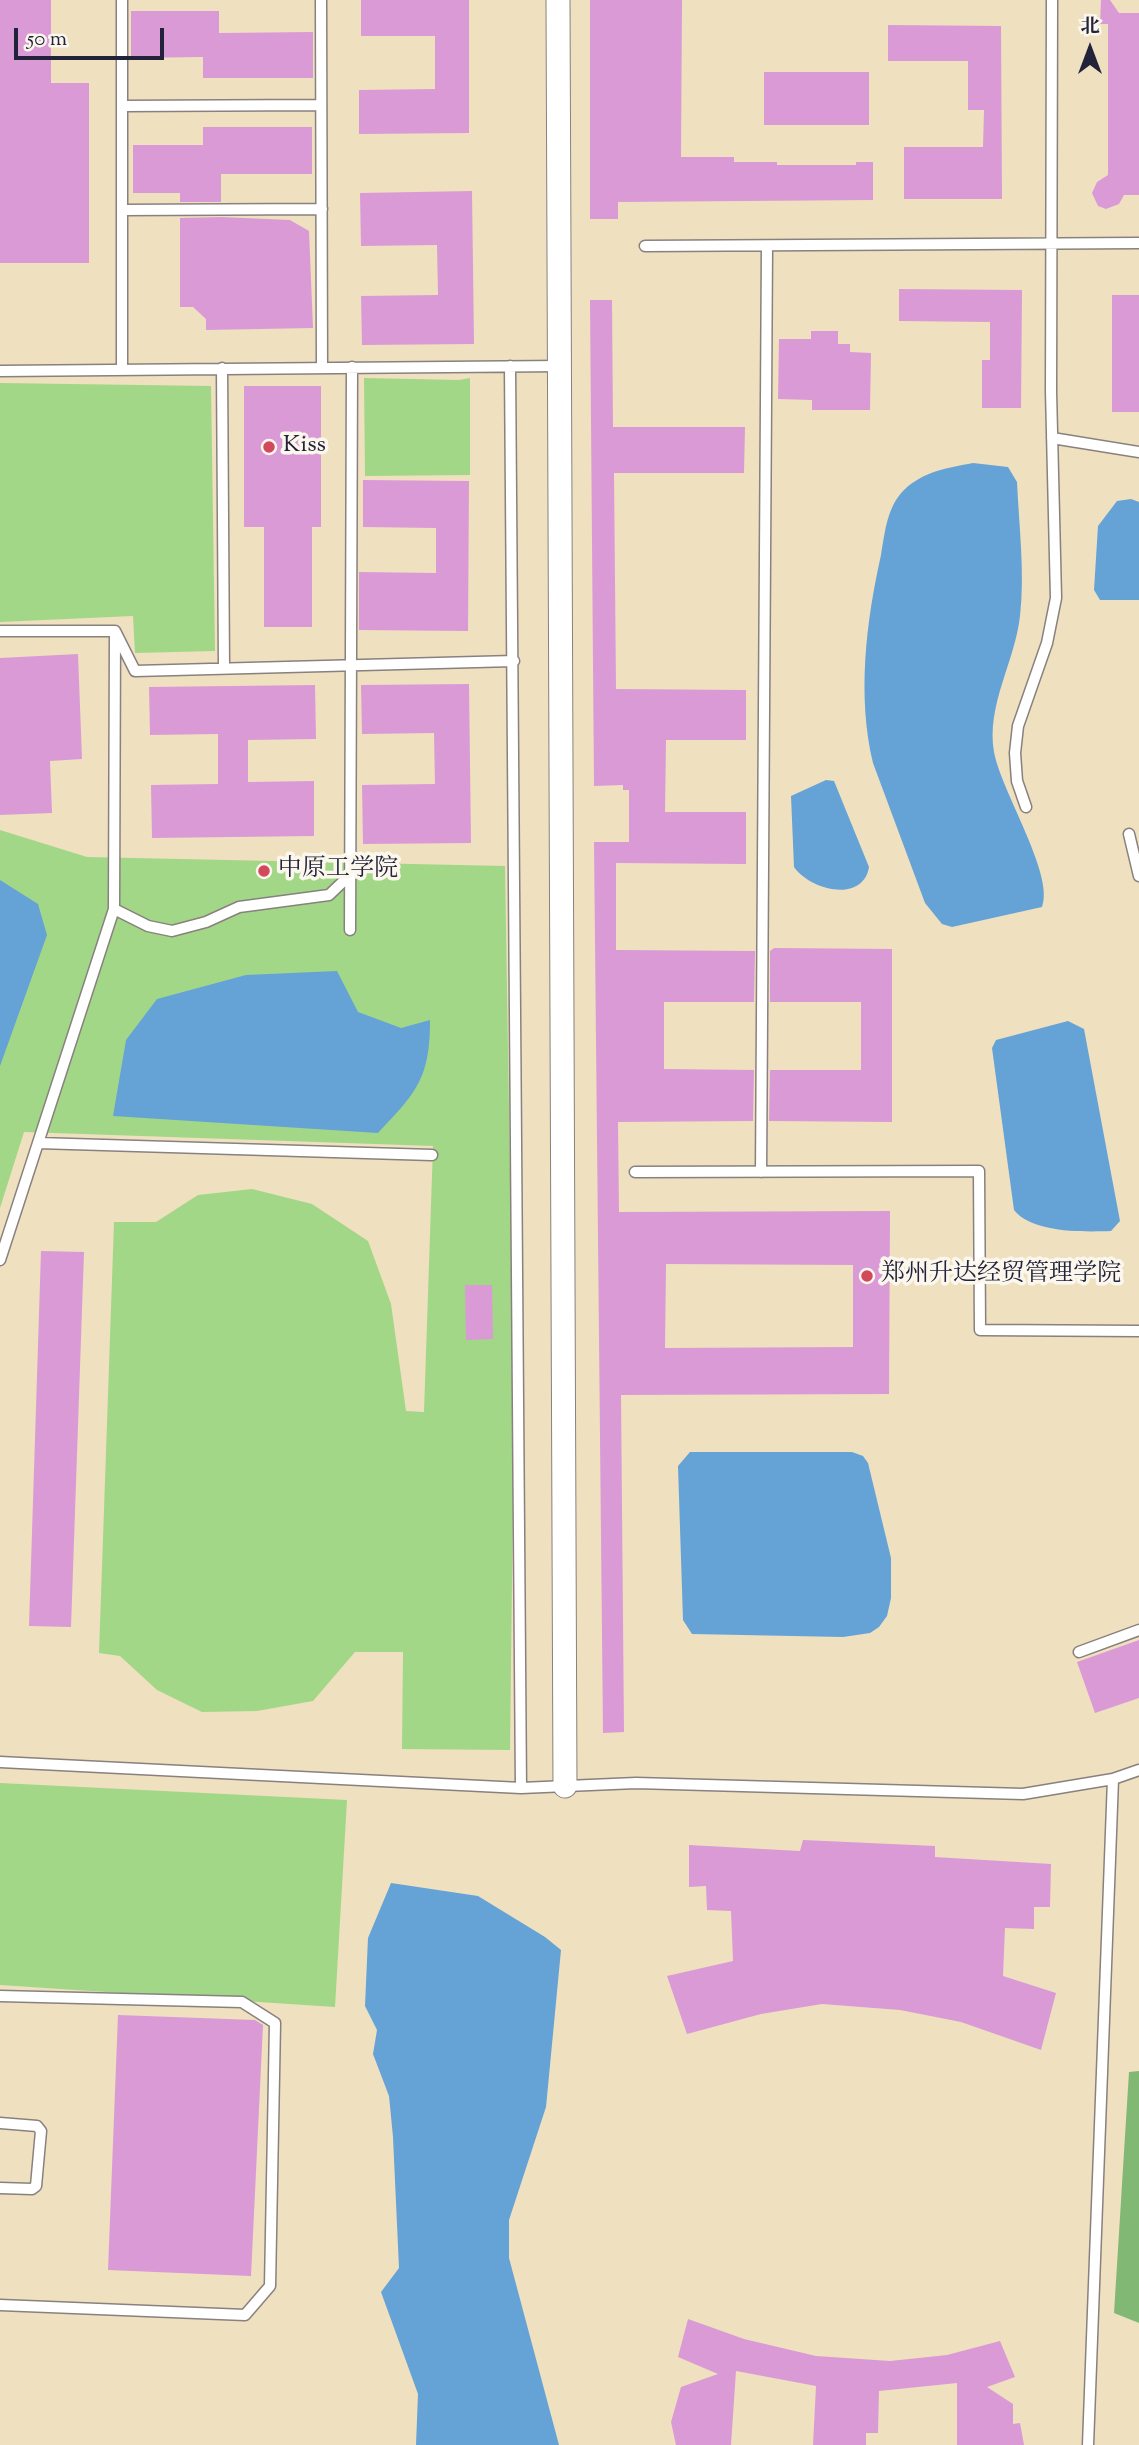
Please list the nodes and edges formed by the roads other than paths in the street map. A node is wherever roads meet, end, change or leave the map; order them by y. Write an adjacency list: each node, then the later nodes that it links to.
1 (122, 0): 6 (lane)
2 (321, 0): 5 (lane)
3 (558, 0): 14 (street)
4 (1052, 0): 10 (lane)
5 (321, 105): 6 (lane); 7 (lane)
6 (122, 106): 8 (lane)
7 (322, 209): 8 (lane); 15 (lane)
8 (122, 210): 18 (lane)
9 (1139, 243): 10 (lane)
10 (1052, 244): 12 (lane); 20 (lane)
11 (645, 246): 12 (lane)
12 (767, 246): 36 (lane)
13 (510, 366): 14 (lane); 16 (lane); 24 (lane)
14 (560, 366): 44 (street)
15 (322, 367): 16 (lane); 17 (lane)
16 (352, 367): 25 (lane)
17 (222, 368): 18 (lane); 26 (lane)
18 (121, 369): 19 (lane)
19 (0, 371)
20 (1052, 438): 21 (lane); 27 (lane)
21 (1139, 453)
22 (0, 631): 23 (lane)
23 (116, 631): 26 (lane); 31 (lane)
24 (513, 661): 25 (lane); 45 (lane)
25 (351, 665): 26 (lane); 29 (lane)
26 (224, 668)
27 (1026, 807)
28 (1129, 834): 30 (lane)
29 (351, 876): 31 (lane); 32 (lane)
30 (1139, 876)
31 (114, 909): 33 (lane)
32 (350, 930)
33 (38, 1143): 34 (lane); 37 (lane)
34 (432, 1155)
35 (635, 1172): 36 (lane)
36 (761, 1172): 38 (lane)
37 (0, 1260)
38 (1139, 1331)
39 (1139, 1630): 40 (lane)
40 (1079, 1652)
41 (0, 1762): 45 (lane)
42 (1139, 1770): 43 (lane)
43 (1113, 1779): 44 (lane); 50 (lane)
44 (565, 1786): 45 (lane)
45 (521, 1788)
46 (0, 1996): 49 (lane)
47 (0, 2123): 48 (lane)
48 (0, 2188)
49 (0, 2305)
50 (1088, 2445)

